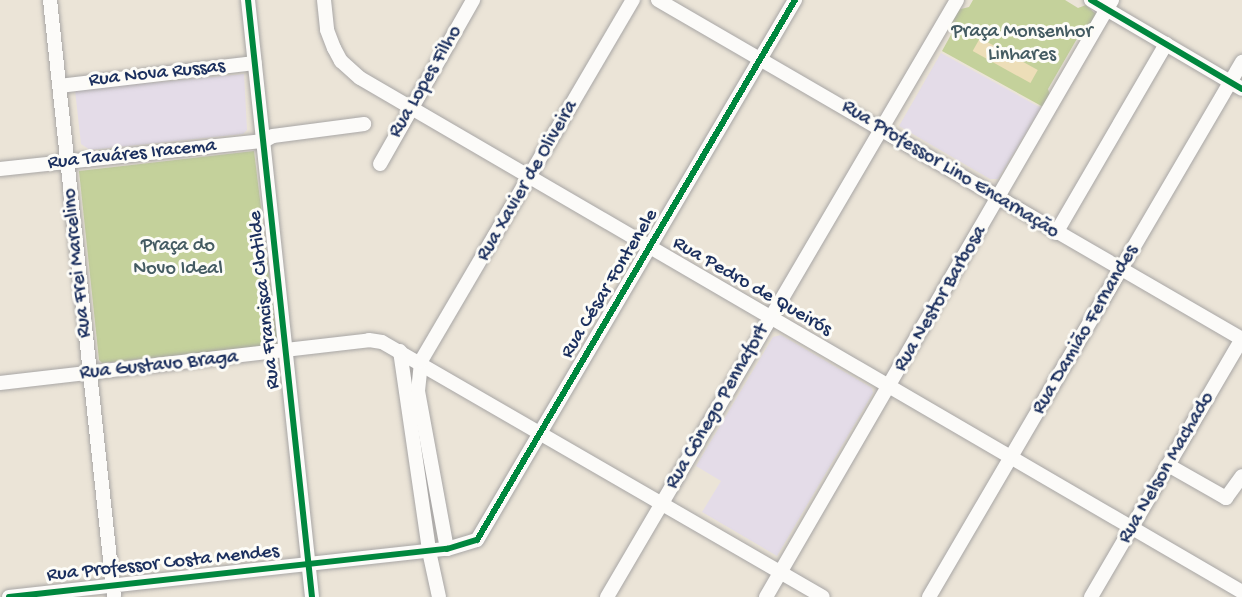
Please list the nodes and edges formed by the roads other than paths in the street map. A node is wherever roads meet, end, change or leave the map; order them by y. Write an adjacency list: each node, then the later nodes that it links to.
1 (50, 0): 15 (street, Rua Frei Marcelino)
2 (248, 0): 14 (street, Rua Francisca Clotilde)
3 (324, 0): 17 (street, Rua Pedro de Queirós)
4 (473, 0): 17 (street, Rua Lopes Filho)
5 (633, 0): 24 (street, Rua Xavier de Oliveira)
6 (658, 0): 12 (street, Rua Professor Lino Encarnação)
7 (795, 0): 12 (street, Rua César Fontenele)
8 (957, 0): 19 (street, Rua Cônego Pennafort)
9 (1091, 0): 10 (street)
10 (1109, 5): 11 (street); 25 (street, Rua Nestor Barbosa)
11 (1166, 44): 16 (street); 26 (street)
12 (761, 60): 19 (street, Rua Professor Lino Encarnação); 27 (street, Rua César Fontenele)
13 (1242, 62): 16 (street, Rua Damião Fernandes)
14 (255, 63): 15 (street, Rua Nova Russas); 20 (street, Rua Francisca Clotilde)
15 (59, 86): 21 (street, Rua Frei Marcelino)
16 (1236, 86): 28 (street, Rua Damião Fernandes)
17 (411, 106): 22 (street, Rua Lopes Filho); 24 (street, Rua Pedro de Queirós)
18 (364, 124): 20 (street, Rua Taváres Iracema)
19 (882, 129): 25 (street, Rua Professor Lino Encarnação); 29 (street, Rua Cônego Pennafort)
20 (264, 141): 21 (street, Rua Taváres Iracema); 32 (street, Rua Francisca Clotilde)
21 (68, 162): 23 (street, Rua Taváres Iracema); 34 (street, Rua Frei Marcelino)
22 (380, 164)
23 (0, 169)
24 (531, 176): 27 (street, Rua Pedro de Queirós); 33 (street, Rua Xavier de Oliveira)
25 (998, 199): 26 (street, Rua Professor Lino Encarnação); 36 (street, Rua Nestor Barbosa)
26 (1056, 233): 28 (street, Rua Professor Lino Encarnação)
27 (651, 247): 29 (street, Rua Pedro de Queirós); 38 (street, Rua César Fontenele)
28 (1121, 269): 30 (street, Rua Professor Lino Encarnação); 39 (street, Rua Damião Fernandes)
29 (771, 316): 36 (street, Rua Pedro de Queirós); 42 (street, Rua Cônego Pennafort)
30 (1242, 339): 40 (street, Rua Nelson Machado)
31 (400, 351): 32 (street, Rua Gustavo Braga); 33 (street, Rua Gustavo Braga); 37 (street)
32 (287, 352): 34 (street, Rua Gustavo Braga); 46 (street, Rua Francisca Clotilde)
33 (421, 361): 37 (street); 38 (street, Rua Gustavo Braga)
34 (89, 373): 35 (street, Rua Gustavo Braga); 48 (street, Rua Frei Marcelino)
35 (0, 382)
36 (891, 387): 39 (street, Rua Pedro de Queirós); 47 (street, Rua Nestor Barbosa)
37 (415, 409): 44 (street); 45 (street)
38 (540, 433): 42 (street, Rua Gustavo Braga); 44 (street, Rua César Fontenele)
39 (1011, 457): 43 (street, Rua Pedro de Queirós); 56 (street, Rua Damião Fernandes)
40 (1168, 465): 41 (street); 43 (street, Rua Nelson Machado)
41 (1242, 476)
42 (662, 503): 47 (street, Rua Gustavo Braga); 53 (street, Rua Cônego Pennafort)
43 (1132, 527): 49 (street, Rua Pedro de Queirós); 57 (street, Rua Nelson Machado)
44 (447, 549): 45 (street, Rua César Fontenele)
45 (429, 551): 46 (street, Rua Professor Costa Mendes); 52 (street)
46 (309, 565): 48 (street, Rua Professor Costa Mendes); 51 (street, Rua Francisca Clotilde)
47 (781, 573): 54 (street, Rua Nestor Barbosa); 55 (street, Rua Gustavo Braga)
48 (114, 591): 50 (street, Rua Professor Costa Mendes)
49 (1242, 592)
50 (9, 597)
51 (312, 597)
52 (440, 597)
53 (607, 597)
54 (766, 597)
55 (823, 597)
56 (929, 597)
57 (1091, 597)

